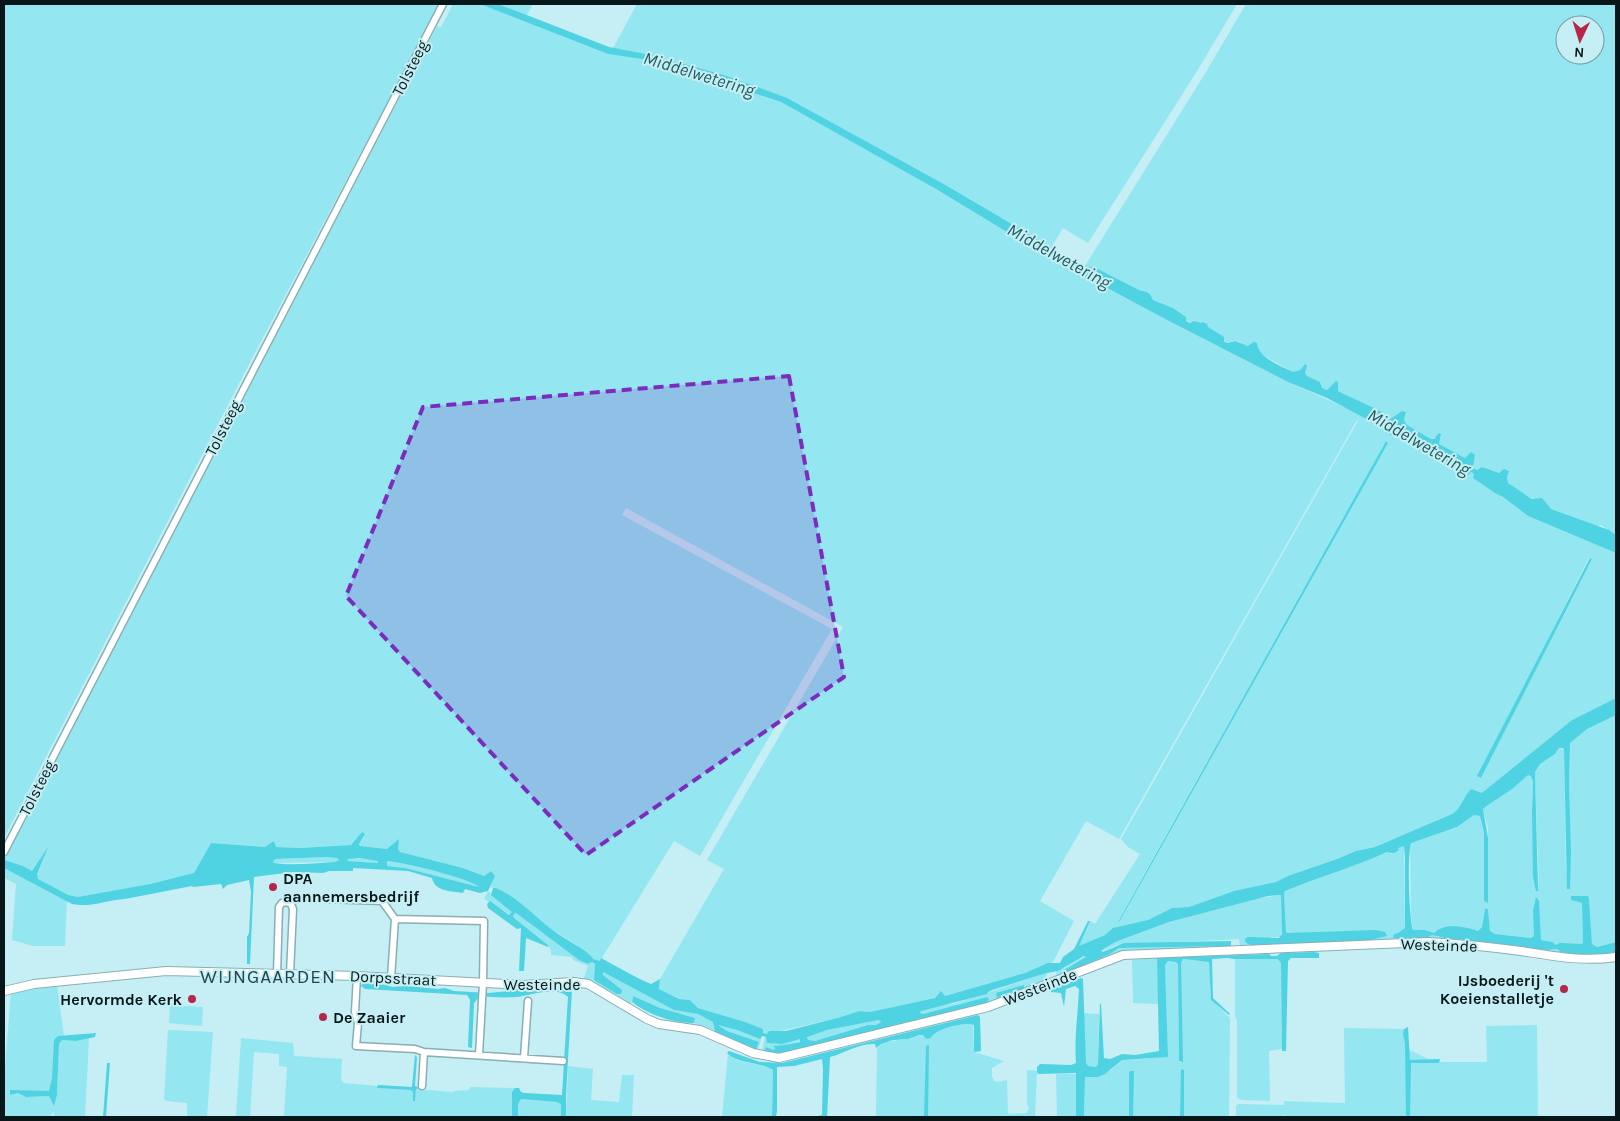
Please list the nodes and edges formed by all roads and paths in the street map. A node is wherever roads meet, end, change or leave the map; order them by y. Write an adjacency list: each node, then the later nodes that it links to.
1 (444, 4): 2 (street, Tolsteeg)
2 (4, 852)
3 (326, 899): 4 (street)
4 (395, 919): 9 (street); 10 (street)
5 (1616, 957): 10 (street, Westeinde)
6 (277, 974): 7 (street, Dorpsstraat); 7 (street); 11 (street, Dorpsstraat)
7 (290, 974): 8 (street, Dorpsstraat)
8 (357, 976): 9 (street, Dorpsstraat); 13 (street)
9 (391, 978): 10 (street, Dorpsstraat)
10 (483, 987): 14 (street)
11 (4, 991)
12 (528, 1000): 15 (street)
13 (424, 1052): 14 (street); 17 (street)
14 (479, 1055): 15 (street)
15 (524, 1058): 16 (street)
16 (563, 1061)
17 (422, 1086)

